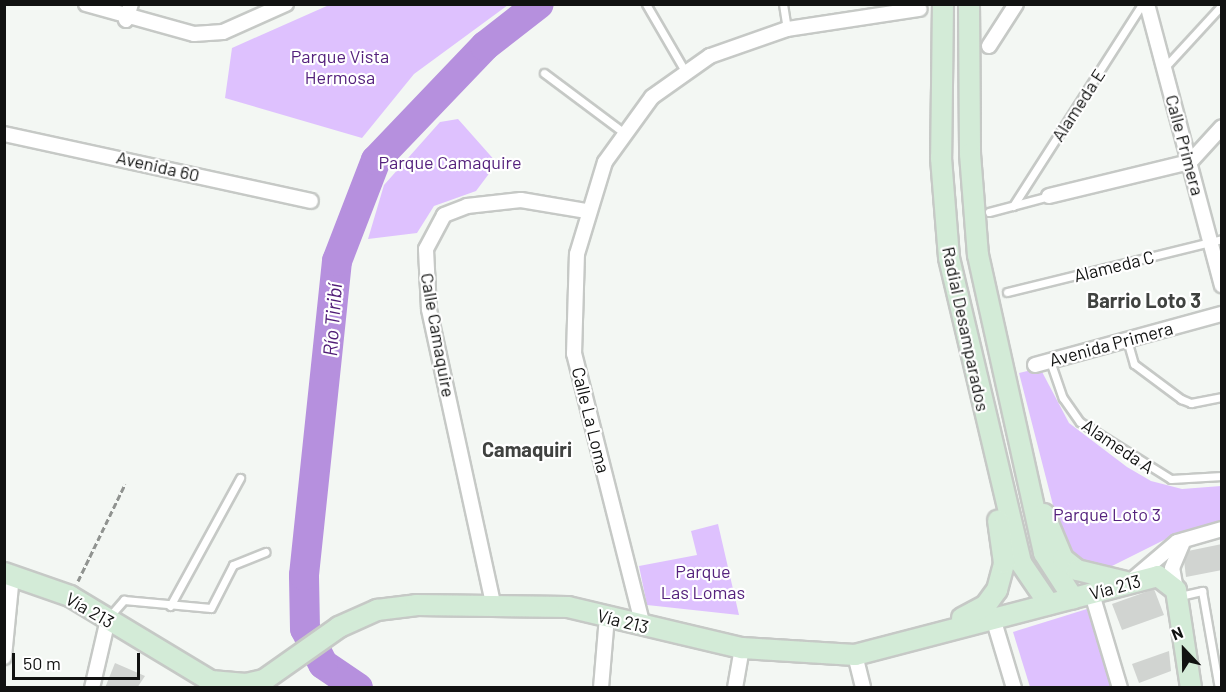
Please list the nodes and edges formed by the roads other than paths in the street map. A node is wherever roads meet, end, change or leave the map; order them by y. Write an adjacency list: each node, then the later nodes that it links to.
1 (86, 4): 14 (street)
2 (131, 4): 14 (street)
3 (645, 4): 18 (lane)
4 (783, 4): 15 (lane)
5 (944, 4): 40 (main road, Radial Desamparados)
6 (969, 4): 39 (main road, Radial Desamparados)
7 (1016, 4): 16 (street)
8 (1142, 4): 26 (lane, Alameda E)
9 (1147, 4): 17 (street, Calle Primera)
10 (1221, 5): 17 (lane)
11 (276, 6): 14 (street)
12 (919, 9): 13 (street)
13 (876, 10): 15 (street)
14 (126, 20)
15 (787, 29): 18 (street)
16 (989, 46)
17 (1165, 67): 23 (street, Calle Primera)
18 (685, 71): 21 (street)
19 (544, 73): 21 (lane)
20 (1221, 127): 23 (street)
21 (622, 132): 27 (street, Calle La Loma)
22 (4, 134): 25 (street, Avenida 60)
23 (1190, 162): 24 (street); 29 (street, Calle Primera)
24 (1049, 196): 26 (lane)
25 (311, 201)
26 (1013, 206): 28 (lane)
27 (587, 211): 49 (street, Calle Camaquire); 55 (street, Calle La Loma)
28 (989, 212)
29 (1216, 241): 30 (street, Calle Primera); 31 (lane, Alameda C)
30 (1221, 285)
31 (1006, 292)
32 (1221, 314): 33 (street, Avenida Primera)
33 (1127, 340): 34 (street, Avenida Primera); 36 (lane)
34 (1050, 361): 35 (street, Avenida Primera); 37 (lane, Alameda A)
35 (1035, 365)
36 (1221, 397)
37 (1221, 476)
38 (240, 478): 51 (lane)
39 (1027, 479): 46 (main road); 48 (main road, Radial Desamparados)
40 (998, 481): 44 (main road); 50 (main road, Radial Desamparados)
41 (1221, 530): 42 (street)
42 (1185, 538): 46 (street); 47 (street)
43 (265, 552): 51 (lane)
44 (1004, 563): 53 (main road); 56 (main road)
45 (8, 574): 54 (main road, Vía 213); 59 (street)
46 (1129, 583): 47 (main road, Vía 213); 48 (main road, Vía 213)
47 (1176, 593): 67 (main road); 68 (lane)
48 (1082, 596): 50 (main road, Vía 213); 66 (street)
49 (493, 603): 52 (main road, Vía 213); 60 (main road, Vía 213)
50 (1049, 604): 53 (main road, Vía 213)
51 (170, 606): 54 (lane)
52 (607, 617): 55 (main road, Vía 213); 62 (street)
53 (993, 618): 56 (main road, Vía 213); 65 (street)
54 (108, 619): 60 (main road, Vía 213); 61 (street)
55 (643, 626): 57 (main road, Vía 213)
56 (927, 637): 58 (main road, Vía 213)
57 (742, 648): 58 (main road, Vía 213); 63 (street)
58 (855, 655): 64 (street)
59 (4, 657)
60 (211, 684)
61 (92, 687)
62 (602, 687)
63 (735, 687)
64 (863, 687)
65 (1014, 687)
66 (1120, 687)
67 (1191, 687)
68 (1219, 687)

